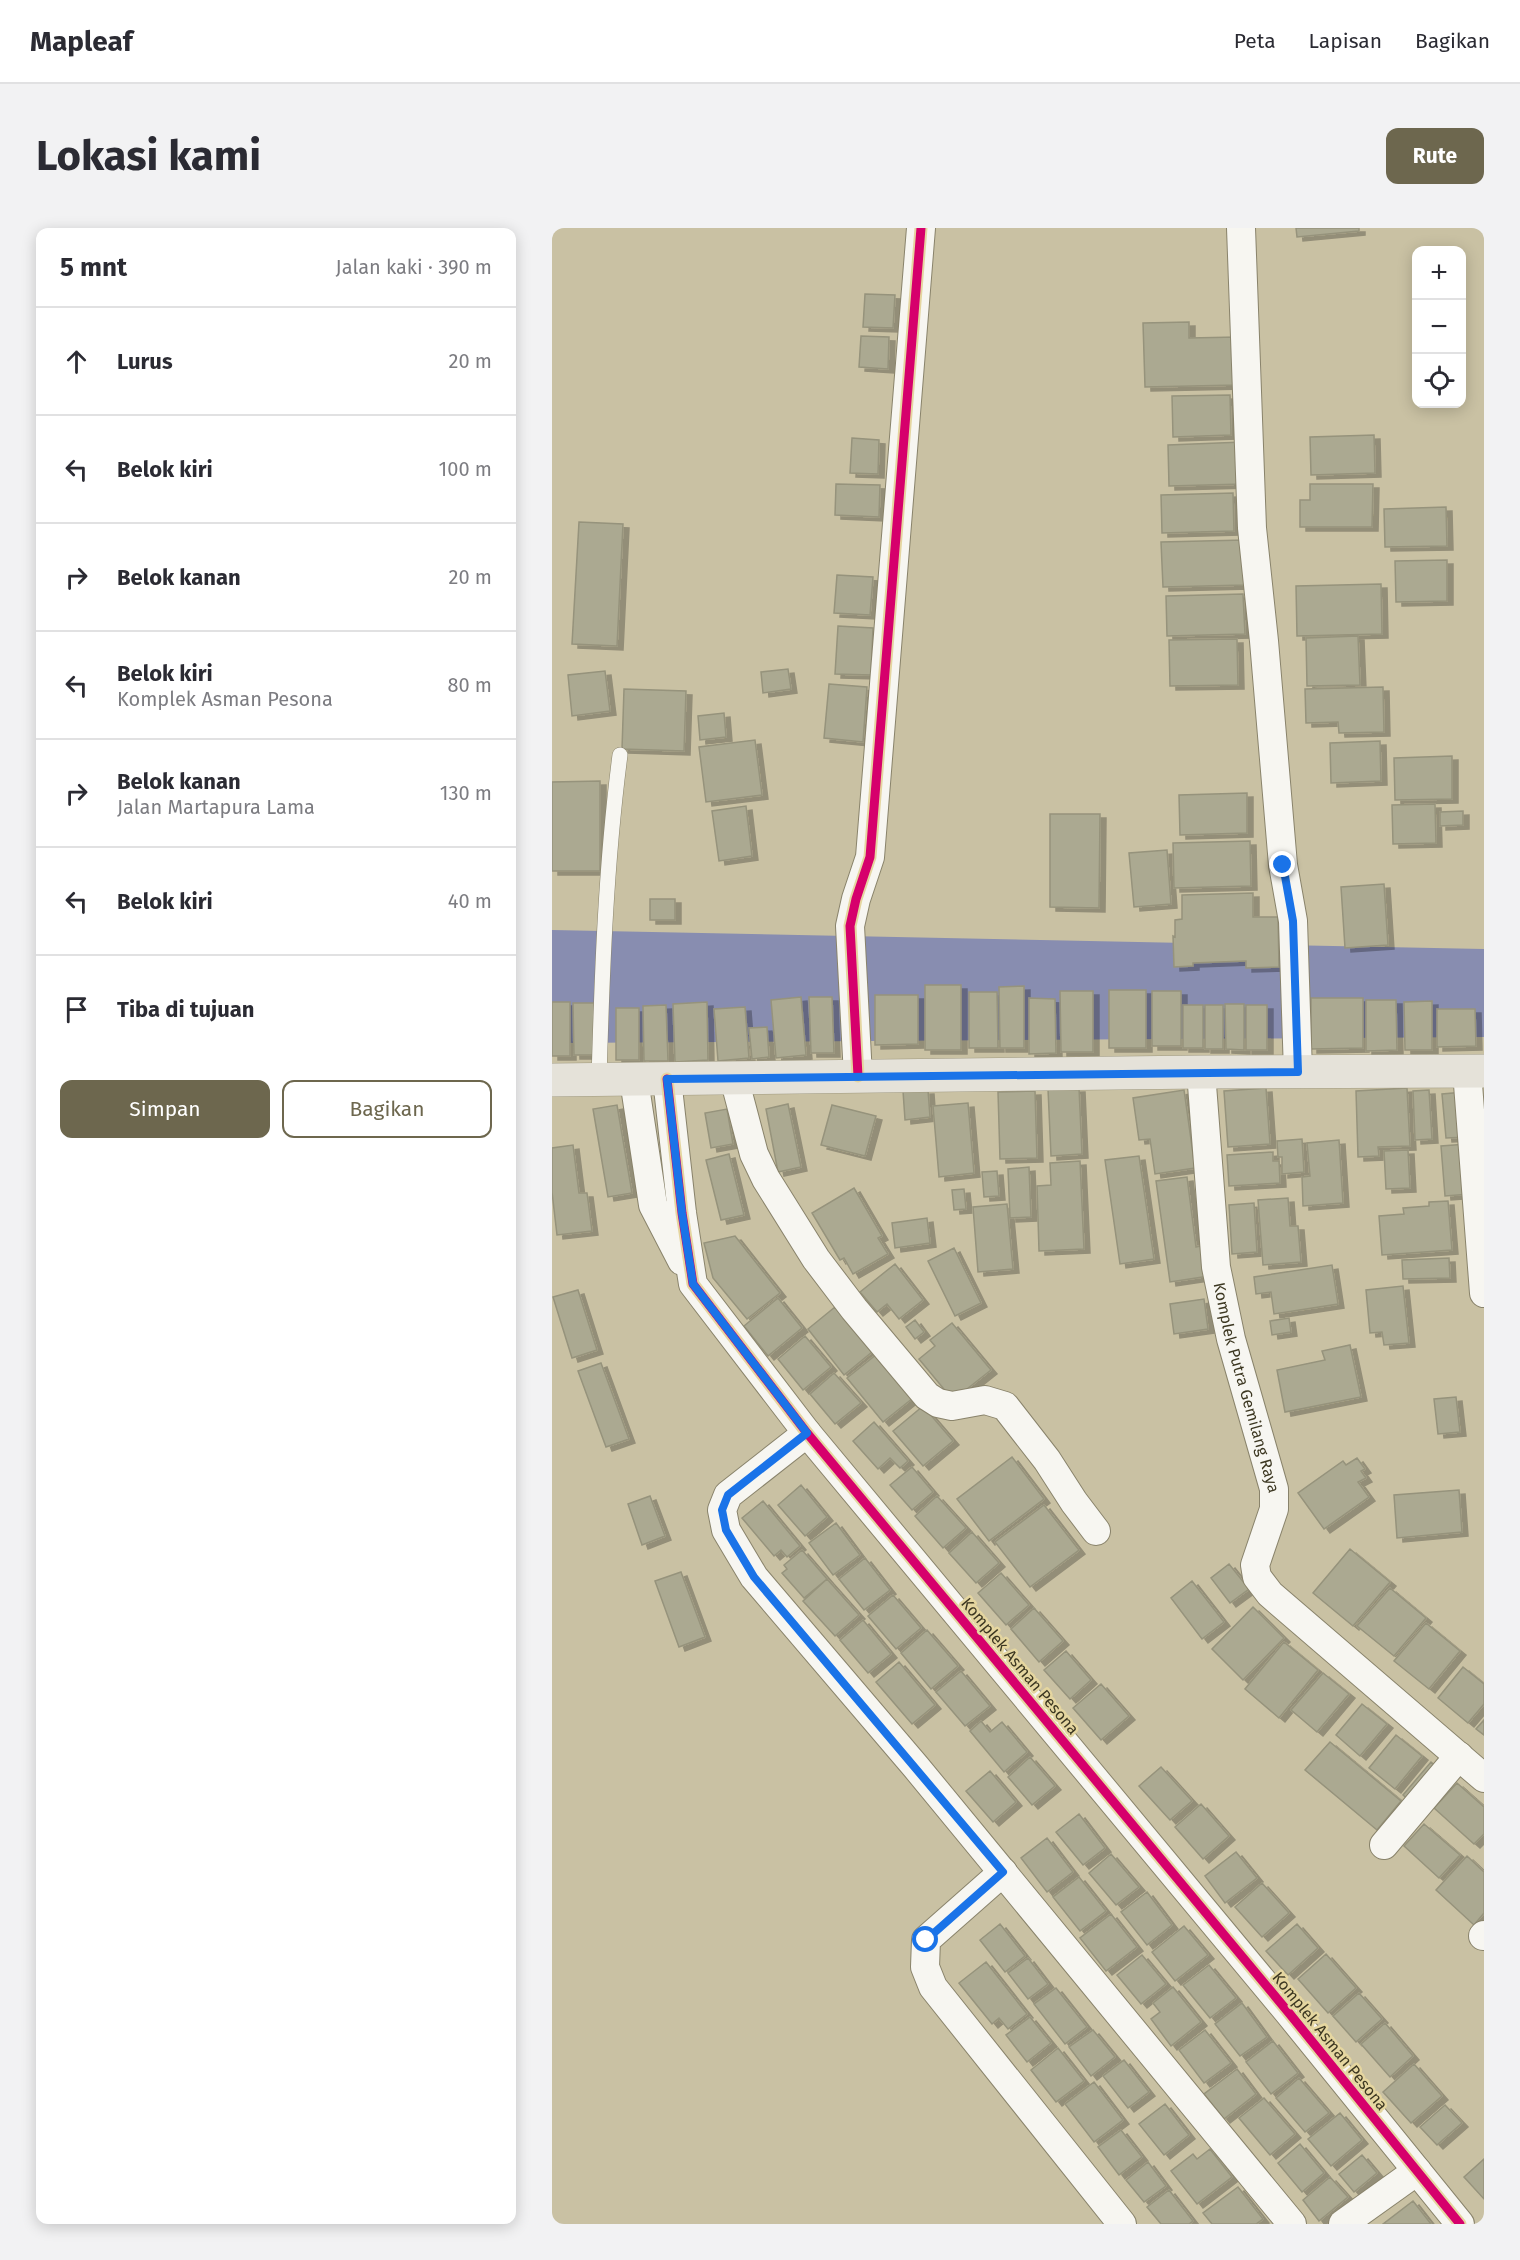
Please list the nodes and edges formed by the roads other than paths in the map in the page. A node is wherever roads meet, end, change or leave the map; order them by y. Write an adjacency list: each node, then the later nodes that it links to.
1 (921, 228): 6 (street)
2 (1240, 228): 4 (street)
3 (620, 755): 5 (lane)
4 (1297, 1060): 7 (main road); 8 (main road)
5 (599, 1066): 11 (main road); 12 (main road)
6 (858, 1067): 8 (main road); 9 (main road)
7 (1476, 1071): 14 (street)
8 (1201, 1072): 17 (street, Komplek Putra Gemilang Raya)
9 (734, 1078): 10 (main road); 16 (street)
10 (667, 1079): 12 (main road); 13 (street, Komplek Asman Pesona)
11 (552, 1080)
12 (634, 1080): 13 (street)
13 (693, 1284): 15 (street, Komplek Asman Pesona)
14 (1484, 1293)
15 (807, 1433): 20 (street); 21 (street, Komplek Asman Pesona)
16 (1096, 1531)
17 (1459, 1756): 18 (street, Komplek Putra Gemilang Raya); 19 (street)
18 (1484, 1778)
19 (1384, 1845)
20 (1003, 1872): 22 (street); 23 (street)
21 (1417, 2171): 24 (street); 25 (street, Komplek Asman Pesona)
22 (1122, 2224)
23 (1292, 2224)
24 (1343, 2224)
25 (1460, 2224)

